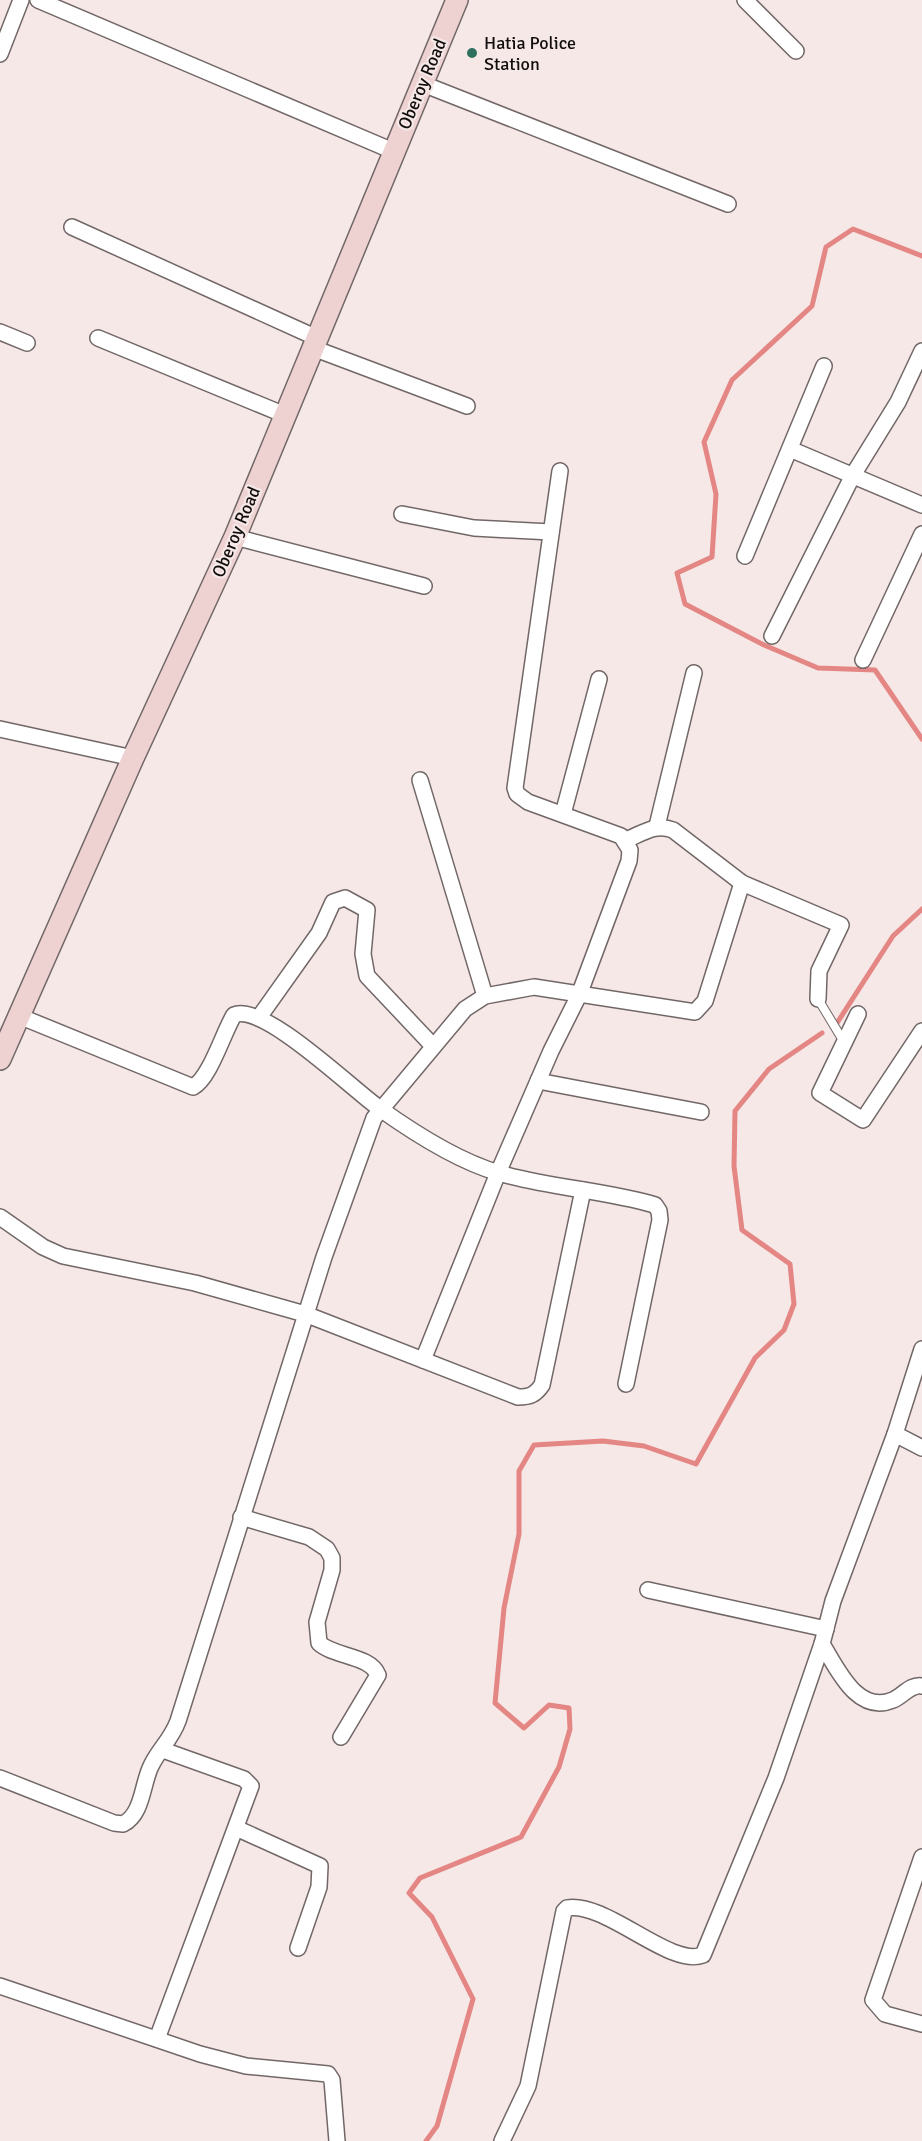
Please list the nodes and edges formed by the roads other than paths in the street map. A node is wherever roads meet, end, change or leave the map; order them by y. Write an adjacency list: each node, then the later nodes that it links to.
1 (21, 0): 5 (street)
2 (38, 0): 9 (street)
3 (457, 0): 8 (street, Oberoy Road)
4 (745, 0): 6 (street)
5 (4, 29): 7 (street)
6 (796, 51)
7 (0, 54)
8 (423, 84): 9 (street, Oberoy Road); 10 (street)
9 (393, 151): 15 (street, Oberoy Road)
10 (728, 204)
11 (72, 227): 15 (street)
12 (0, 333): 14 (street)
13 (98, 338): 19 (street)
14 (27, 343)
15 (315, 343): 18 (street); 19 (street, Oberoy Road)
16 (922, 351): 22 (street)
17 (824, 366): 20 (street)
18 (467, 406)
19 (285, 416): 27 (street, Oberoy Road)
20 (790, 449): 22 (street); 28 (street)
21 (560, 471): 25 (street)
22 (853, 475): 23 (street); 30 (street)
23 (922, 506)
24 (402, 514): 25 (street)
25 (551, 532): 37 (street)
26 (922, 534): 31 (street)
27 (235, 537): 29 (street); 35 (street, Oberoy Road)
28 (745, 556)
29 (424, 586)
30 (772, 636)
31 (863, 660)
32 (694, 673): 38 (street)
33 (598, 679): 37 (street)
34 (0, 729): 35 (street)
35 (133, 758): 45 (street, Oberoy Road)
36 (420, 780): 42 (street)
37 (563, 814): 39 (street)
38 (657, 826): 39 (street); 40 (street)
39 (626, 840): 41 (street)
40 (742, 883): 41 (street); 43 (street)
41 (579, 995): 42 (street); 51 (street)
42 (485, 996): 49 (street)
43 (818, 999): 48 (lane)
44 (858, 1014): 48 (street)
45 (19, 1016): 46 (street); 50 (street, Oberoy Road)
46 (260, 1016): 49 (street); 52 (street)
47 (922, 1031): 48 (street)
48 (844, 1042)
49 (433, 1047): 52 (street)
50 (0, 1059)
51 (538, 1081): 53 (street); 54 (street)
52 (380, 1108): 54 (street); 57 (street)
53 (701, 1112)
54 (498, 1173): 55 (street); 59 (street)
55 (583, 1190): 59 (street); 60 (street)
56 (0, 1217): 57 (street)
57 (305, 1314): 59 (street); 63 (street)
58 (922, 1350): 61 (street)
59 (423, 1360)
60 (626, 1384)
61 (895, 1434): 62 (street); 65 (street)
62 (922, 1448)
63 (241, 1517): 67 (street); 68 (street)
64 (648, 1590): 65 (street)
65 (824, 1637): 66 (street); 77 (street)
66 (922, 1686)
67 (341, 1737)
68 (163, 1750): 69 (street); 70 (street)
69 (0, 1778)
70 (236, 1828): 72 (street); 75 (street)
71 (922, 1857): 74 (street)
72 (298, 1948)
73 (0, 1986): 75 (street)
74 (922, 2024)
75 (157, 2039): 76 (street)
76 (337, 2141)
77 (502, 2141)

